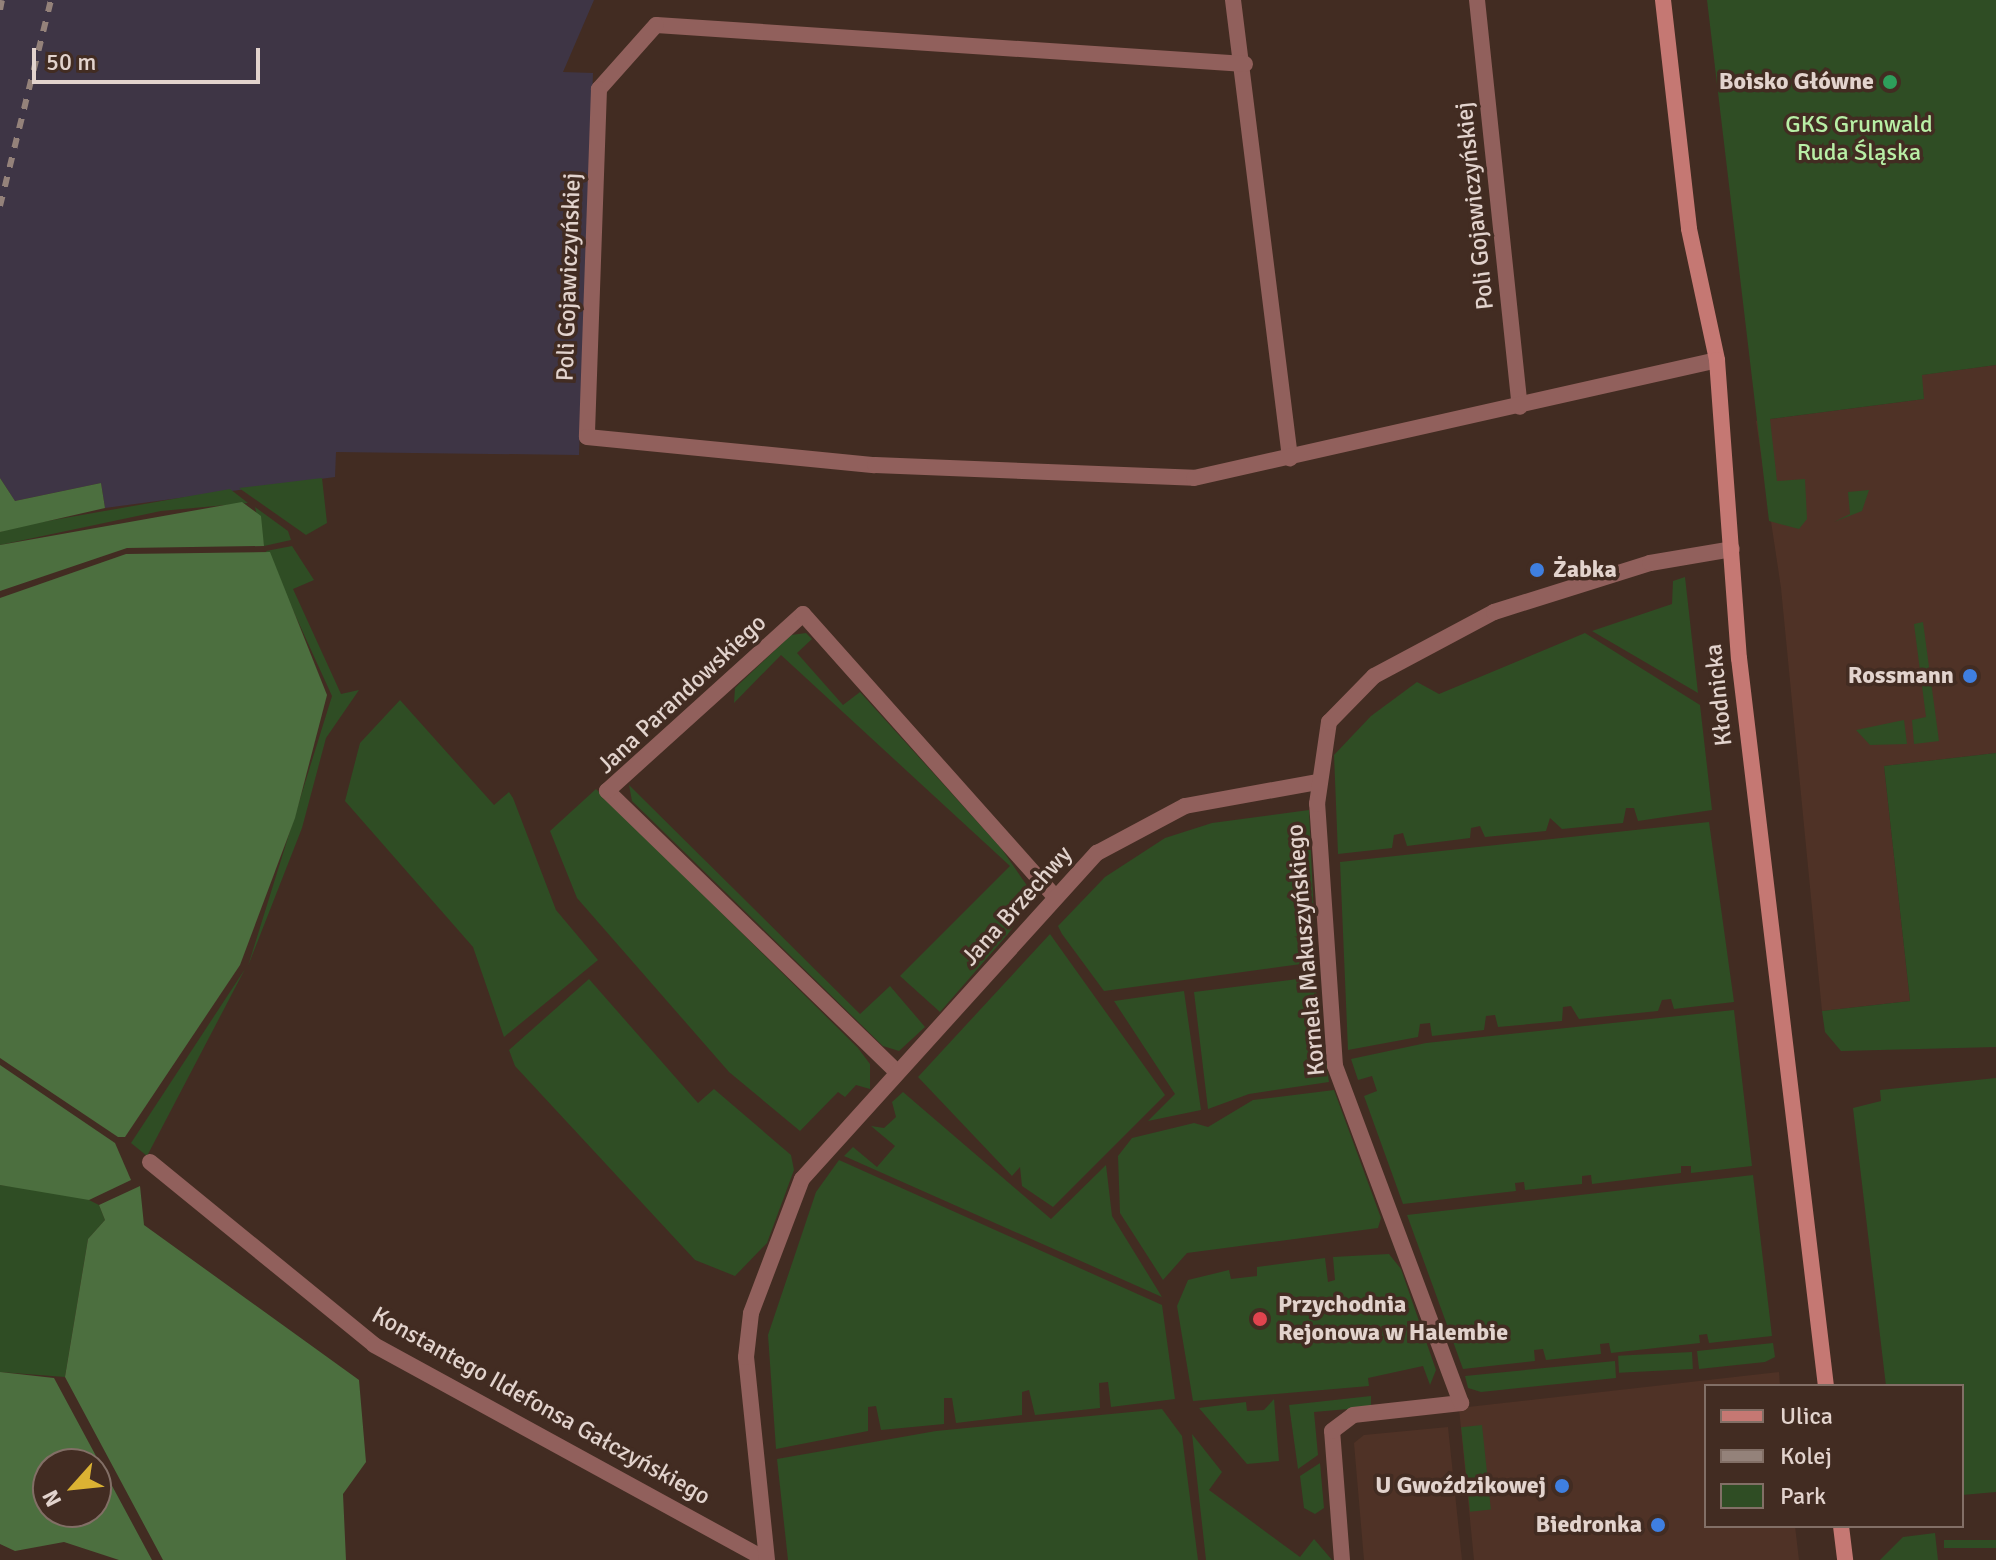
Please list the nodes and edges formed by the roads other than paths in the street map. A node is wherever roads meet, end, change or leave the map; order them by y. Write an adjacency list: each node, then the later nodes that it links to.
1 (1233, 0): 4 (street)
2 (1477, 0): 6 (street, Poli Gojawiczyńskiej)
3 (1663, 0): 5 (street, Kłodnicka)
4 (1245, 64): 7 (street); 7 (street, Poli Gojawiczyńskiej)
5 (1717, 360): 6 (street, Poli Gojawiczyńskiej); 8 (street, Kłodnicka)
6 (1520, 407): 7 (street, Poli Gojawiczyńskiej)
7 (1290, 458)
8 (1732, 549): 9 (street); 13 (street, Kłodnicka)
9 (1317, 782): 10 (street, Jana Brzechwy); 16 (street, Kornela Makuszyńskiego)
10 (1054, 896): 11 (street, Jana Brzechwy); 11 (street, Jana Parandowskiego)
11 (897, 1072): 15 (street, Jana Brzechwy)
12 (150, 1162): 15 (street, Konstantego Ildefonsa Gałczyńskiego)
13 (1826, 1384)
14 (1841, 1528): 17 (street)
15 (766, 1560)
16 (1342, 1560)
17 (1845, 1560)

